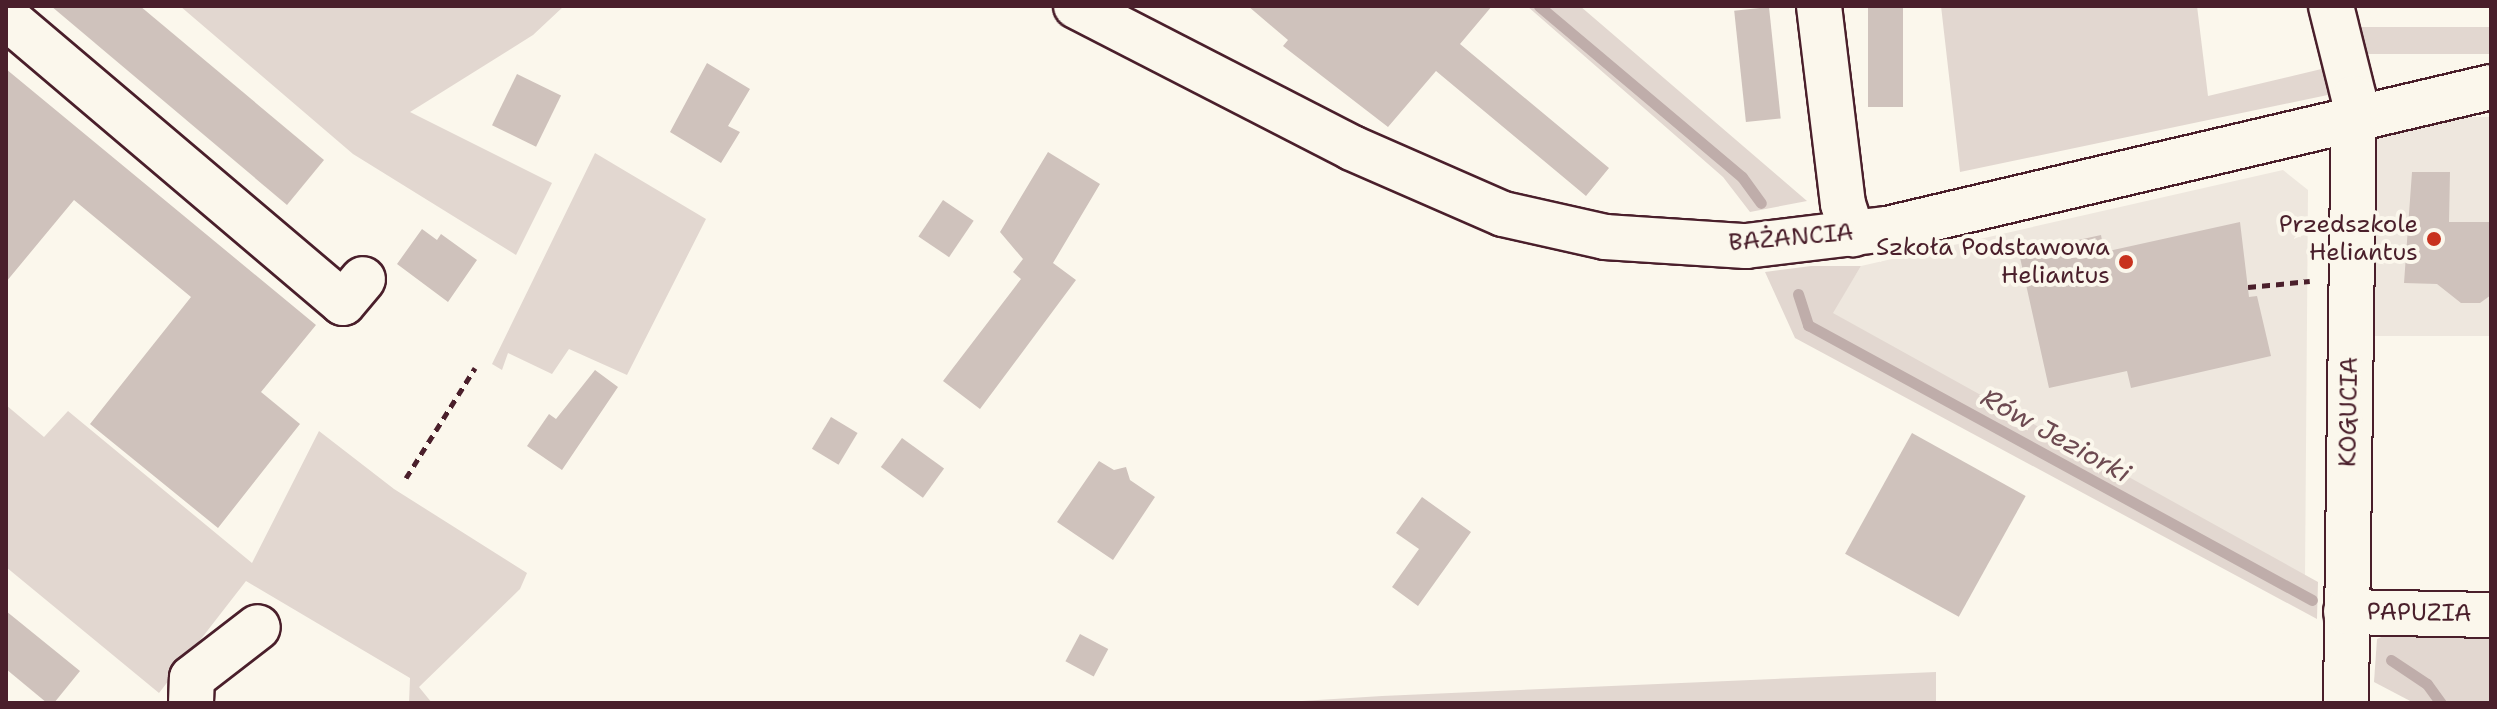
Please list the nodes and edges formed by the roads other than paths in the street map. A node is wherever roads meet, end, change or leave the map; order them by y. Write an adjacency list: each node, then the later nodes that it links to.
1 (1076, 6): 7 (street, BAŻANCIA)
2 (1819, 6): 7 (street)
3 (2331, 6): 6 (street, KOGUCIA)
4 (6, 17): 8 (street)
5 (2491, 87): 6 (street, BAŻANCIA)
6 (2354, 122): 7 (street, BAŻANCIA); 9 (street, KOGUCIA)
7 (1853, 234)
8 (363, 279)
9 (2346, 612): 10 (street, PAPUZIA); 13 (street, KOGUCIA)
10 (2491, 615)
11 (258, 627): 12 (street)
12 (191, 703)
13 (2346, 703)

